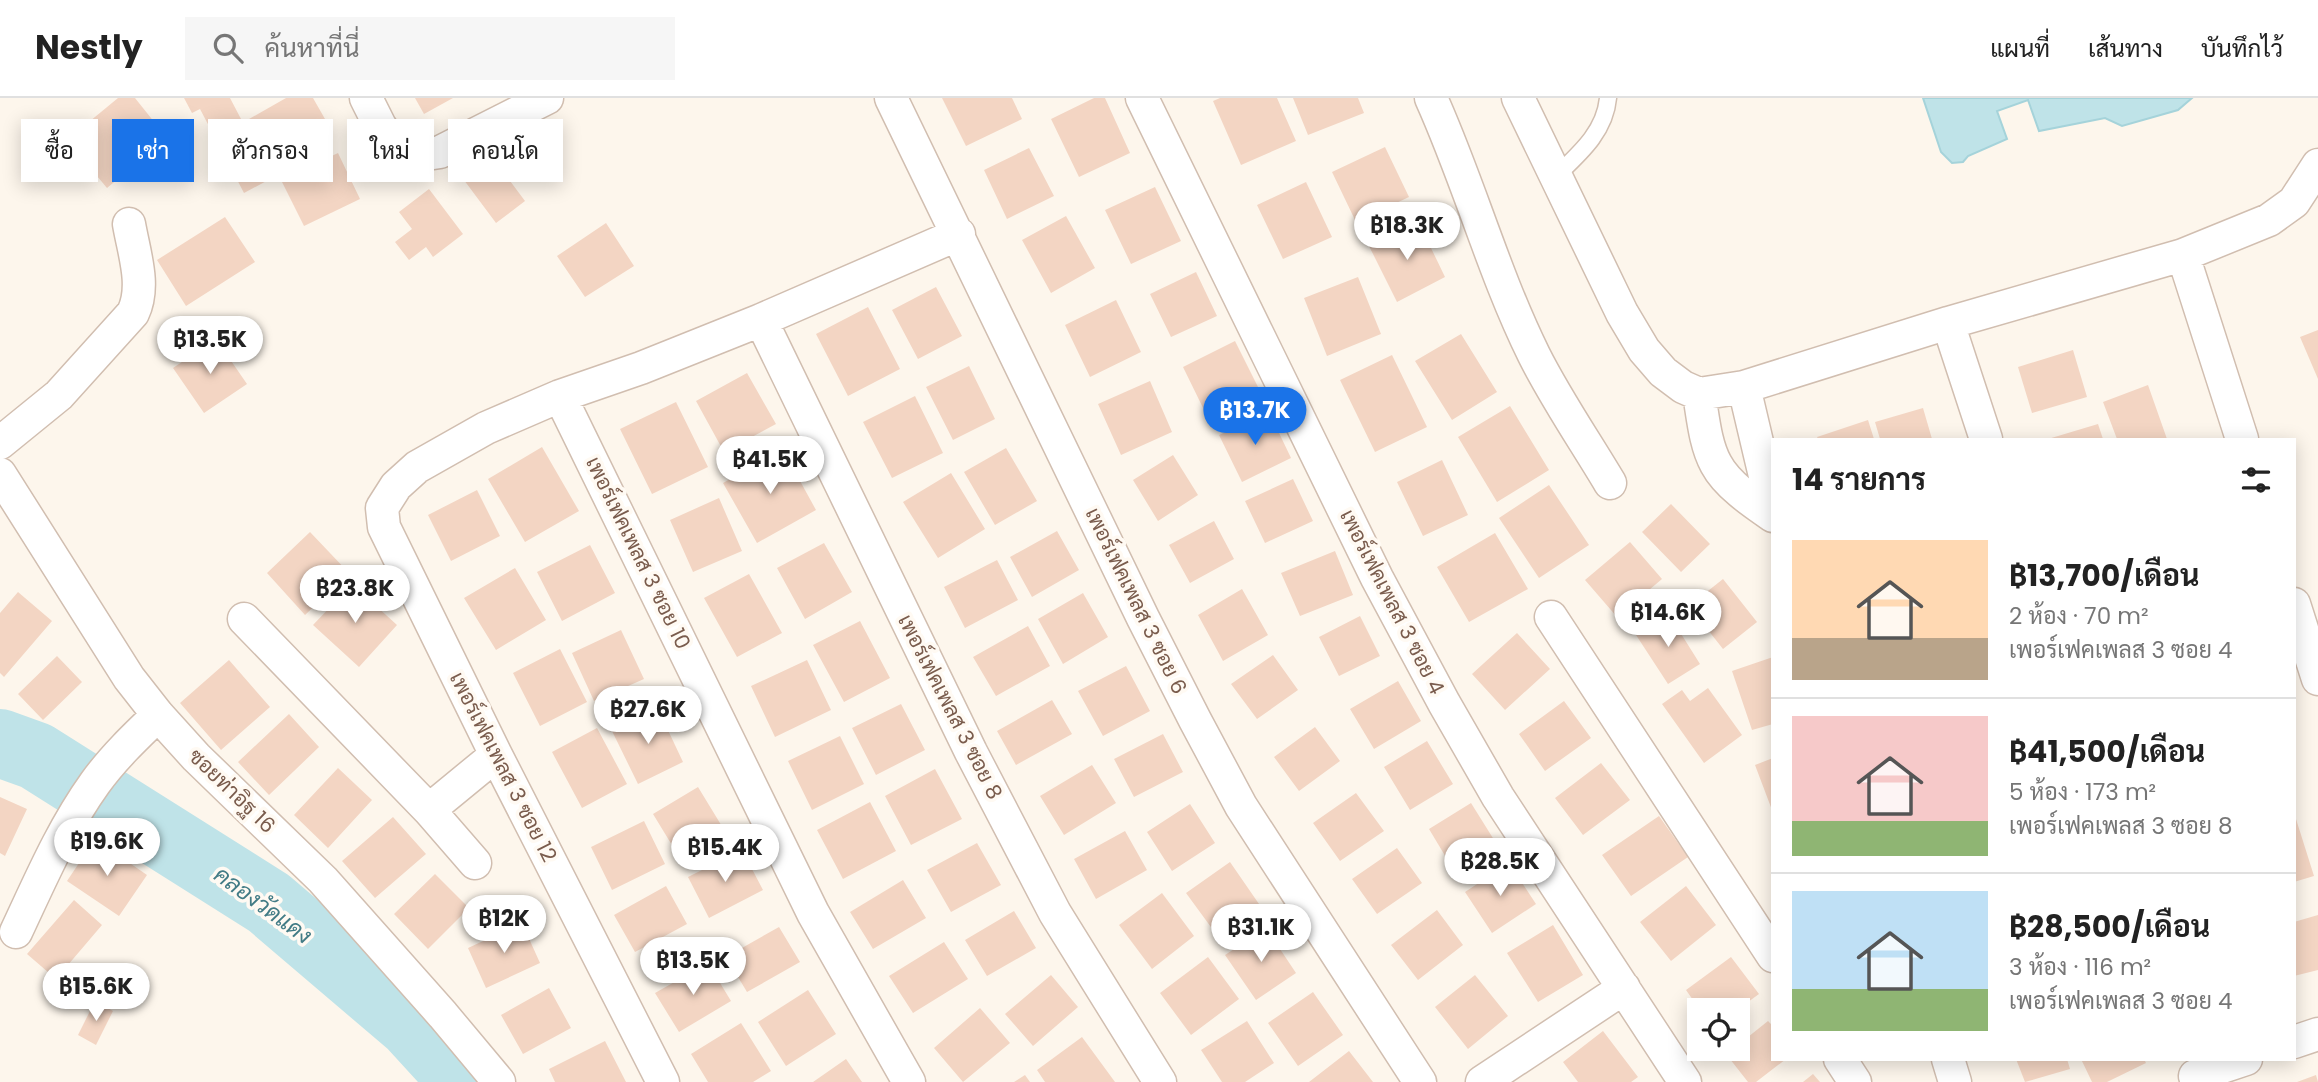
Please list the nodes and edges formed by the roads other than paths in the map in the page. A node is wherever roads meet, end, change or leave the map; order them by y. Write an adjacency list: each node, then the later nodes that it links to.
1 (366, 98): 2 (street)
2 (547, 98)
3 (891, 98): 11 (street, เพอร์เฟคเพลส 3 ซอย 6)
4 (1142, 98): 35 (street, เพอร์เฟคเพลส 3 ซอย 4)
5 (1431, 98): 22 (street)
6 (1518, 98): 9 (street)
7 (1608, 98): 9 (lane)
8 (2318, 165): 12 (street)
9 (1556, 176): 16 (street)
10 (129, 223): 20 (street)
11 (958, 234): 13 (street); 46 (street, เพอร์เฟคเพลส 3 ซอย 6)
12 (2183, 255): 14 (street); 19 (street)
13 (761, 320): 17 (street); 45 (street, เพอร์เฟคเพลส 3 ซอย 8)
14 (1948, 323): 15 (street); 18 (street)
15 (1744, 387): 16 (street); 23 (street)
16 (1699, 394): 24 (street)
17 (560, 396): 30 (street, เพอร์เฟคเพลส 3 ซอย 12); 44 (street, เพอร์เฟคเพลส 3 ซอย 10)
18 (1986, 438)
19 (2242, 438)
20 (0, 443)
21 (0, 474): 29 (street, ซอยท่าอิฐ 16)
22 (1610, 483)
23 (1771, 502)
24 (1771, 515)
25 (2296, 610): 28 (street)
26 (1552, 617): 34 (street)
27 (244, 619): 31 (street)
28 (2318, 679)
29 (158, 715): 33 (street); 42 (street, ซอยท่าอิฐ 16)
30 (496, 755): 31 (street); 43 (street, เพอร์เฟคเพลส 3 ซอย 12)
31 (429, 810): 32 (street)
32 (475, 863)
33 (16, 932)
34 (1771, 953)
35 (1624, 988): 47 (street); 48 (street, เพอร์เฟคเพลส 3 ซอย 4)
36 (2318, 1034): 37 (street)
37 (2296, 1041)
38 (1841, 1061): 49 (street)
39 (1949, 1061): 50 (street)
40 (2238, 1061): 41 (street)
41 (2194, 1072)
42 (499, 1082)
43 (663, 1082)
44 (909, 1082)
45 (1160, 1082)
46 (1420, 1082)
47 (1482, 1082)
48 (1685, 1082)
49 (1855, 1082)
50 (1955, 1082)

